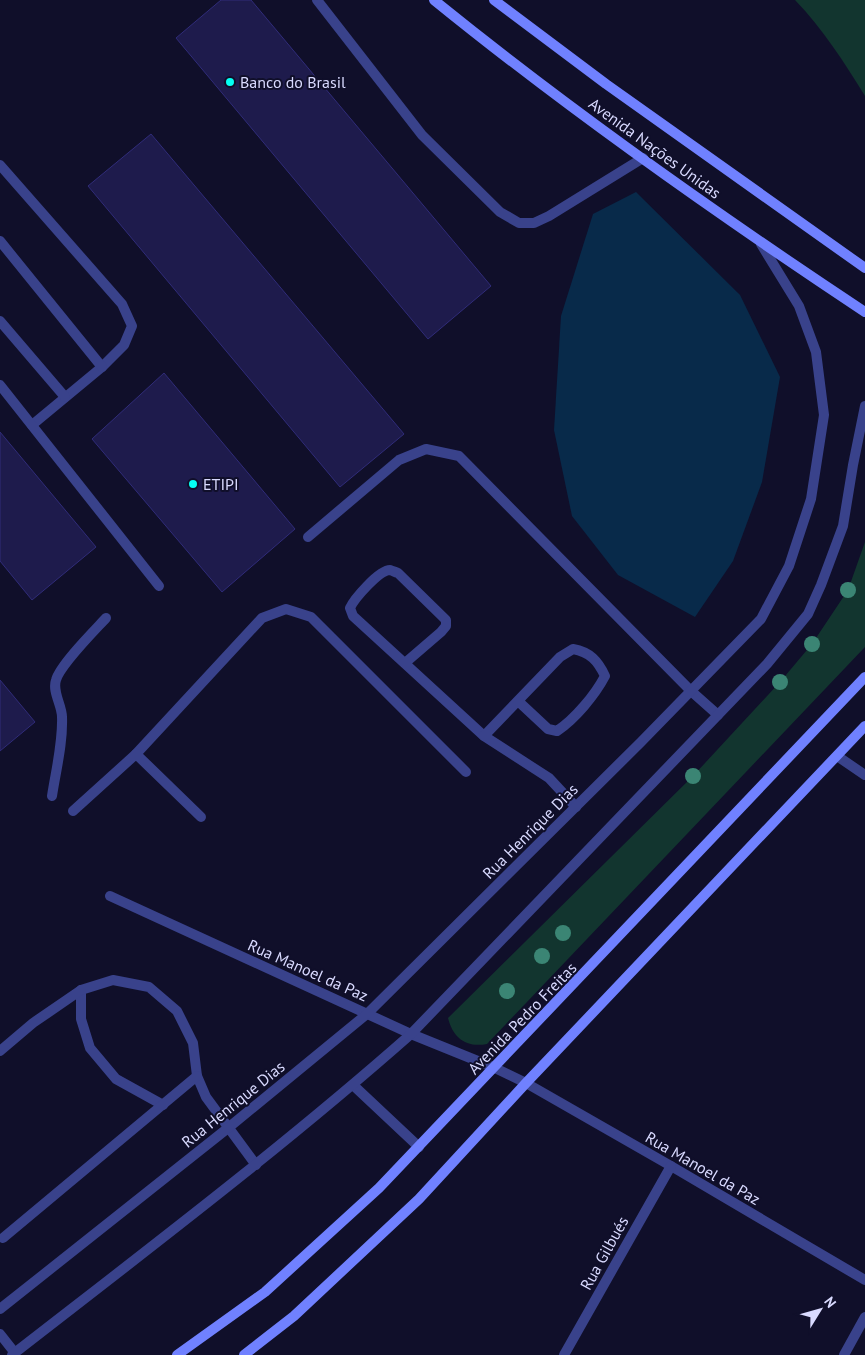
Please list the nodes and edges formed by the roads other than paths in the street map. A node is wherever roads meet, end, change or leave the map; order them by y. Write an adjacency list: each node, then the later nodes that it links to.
1 (317, 0): 4 (street)
2 (434, 0): 4 (main road, Avenida Nações Unidas)
3 (494, 0): 8 (main road, Avenida Nações Unidas)
4 (642, 158): 7 (main road, Avenida Nações Unidas)
5 (0, 165): 11 (street)
6 (0, 241): 11 (street)
7 (761, 244): 9 (main road, Avenida Nações Unidas); 21 (street, Rua Henrique Dias)
8 (865, 268)
9 (865, 312)
10 (0, 321): 13 (street)
11 (102, 367): 13 (street)
12 (0, 385): 15 (street)
13 (65, 397): 15 (street)
14 (865, 406): 23 (street)
15 (32, 425): 17 (street)
16 (308, 537): 21 (street)
17 (159, 586)
18 (106, 618): 30 (street)
19 (405, 663): 19 (street); 25 (street)
20 (865, 677): 39 (main road, Avenida Pedro Freitas)
21 (691, 691): 23 (street); 31 (street, Rua Henrique Dias)
22 (518, 701): 22 (street); 25 (street)
23 (718, 716): 37 (street)
24 (865, 726): 27 (main road)
25 (484, 736): 31 (street)
26 (136, 754): 28 (street); 32 (street); 33 (street)
27 (837, 756): 29 (street); 41 (main road)
28 (466, 772)
29 (865, 775)
30 (52, 796)
31 (576, 807): 36 (street, Rua Henrique Dias)
32 (73, 811)
33 (201, 817)
34 (110, 896): 36 (street, Rua Manoel da Paz)
35 (81, 990): 38 (street); 40 (street); 43 (street)
36 (367, 1014): 37 (street, Rua Manoel da Paz); 44 (street, Rua Henrique Dias)
37 (411, 1034): 39 (street, Rua Manoel da Paz); 42 (street)
38 (0, 1051)
39 (495, 1068): 41 (street, Rua Manoel da Paz); 45 (main road, Avenida Pedro Freitas)
40 (197, 1076): 43 (street); 44 (street)
41 (526, 1084): 47 (street, Rua Manoel da Paz); 55 (main road)
42 (353, 1085): 45 (street); 46 (street)
43 (163, 1105): 48 (street)
44 (228, 1128): 46 (street); 50 (street, Rua Henrique Dias)
45 (419, 1147): 54 (main road, Avenida Pedro Freitas)
46 (256, 1165): 53 (street)
47 (671, 1166): 49 (street, Rua Manoel da Paz); 56 (street, Rua Gilbués)
48 (3, 1238)
49 (865, 1280)
50 (0, 1309)
51 (865, 1317): 57 (street)
52 (0, 1334): 53 (street)
53 (14, 1354)
54 (177, 1355)
55 (244, 1355)
56 (564, 1355)
57 (844, 1355)

